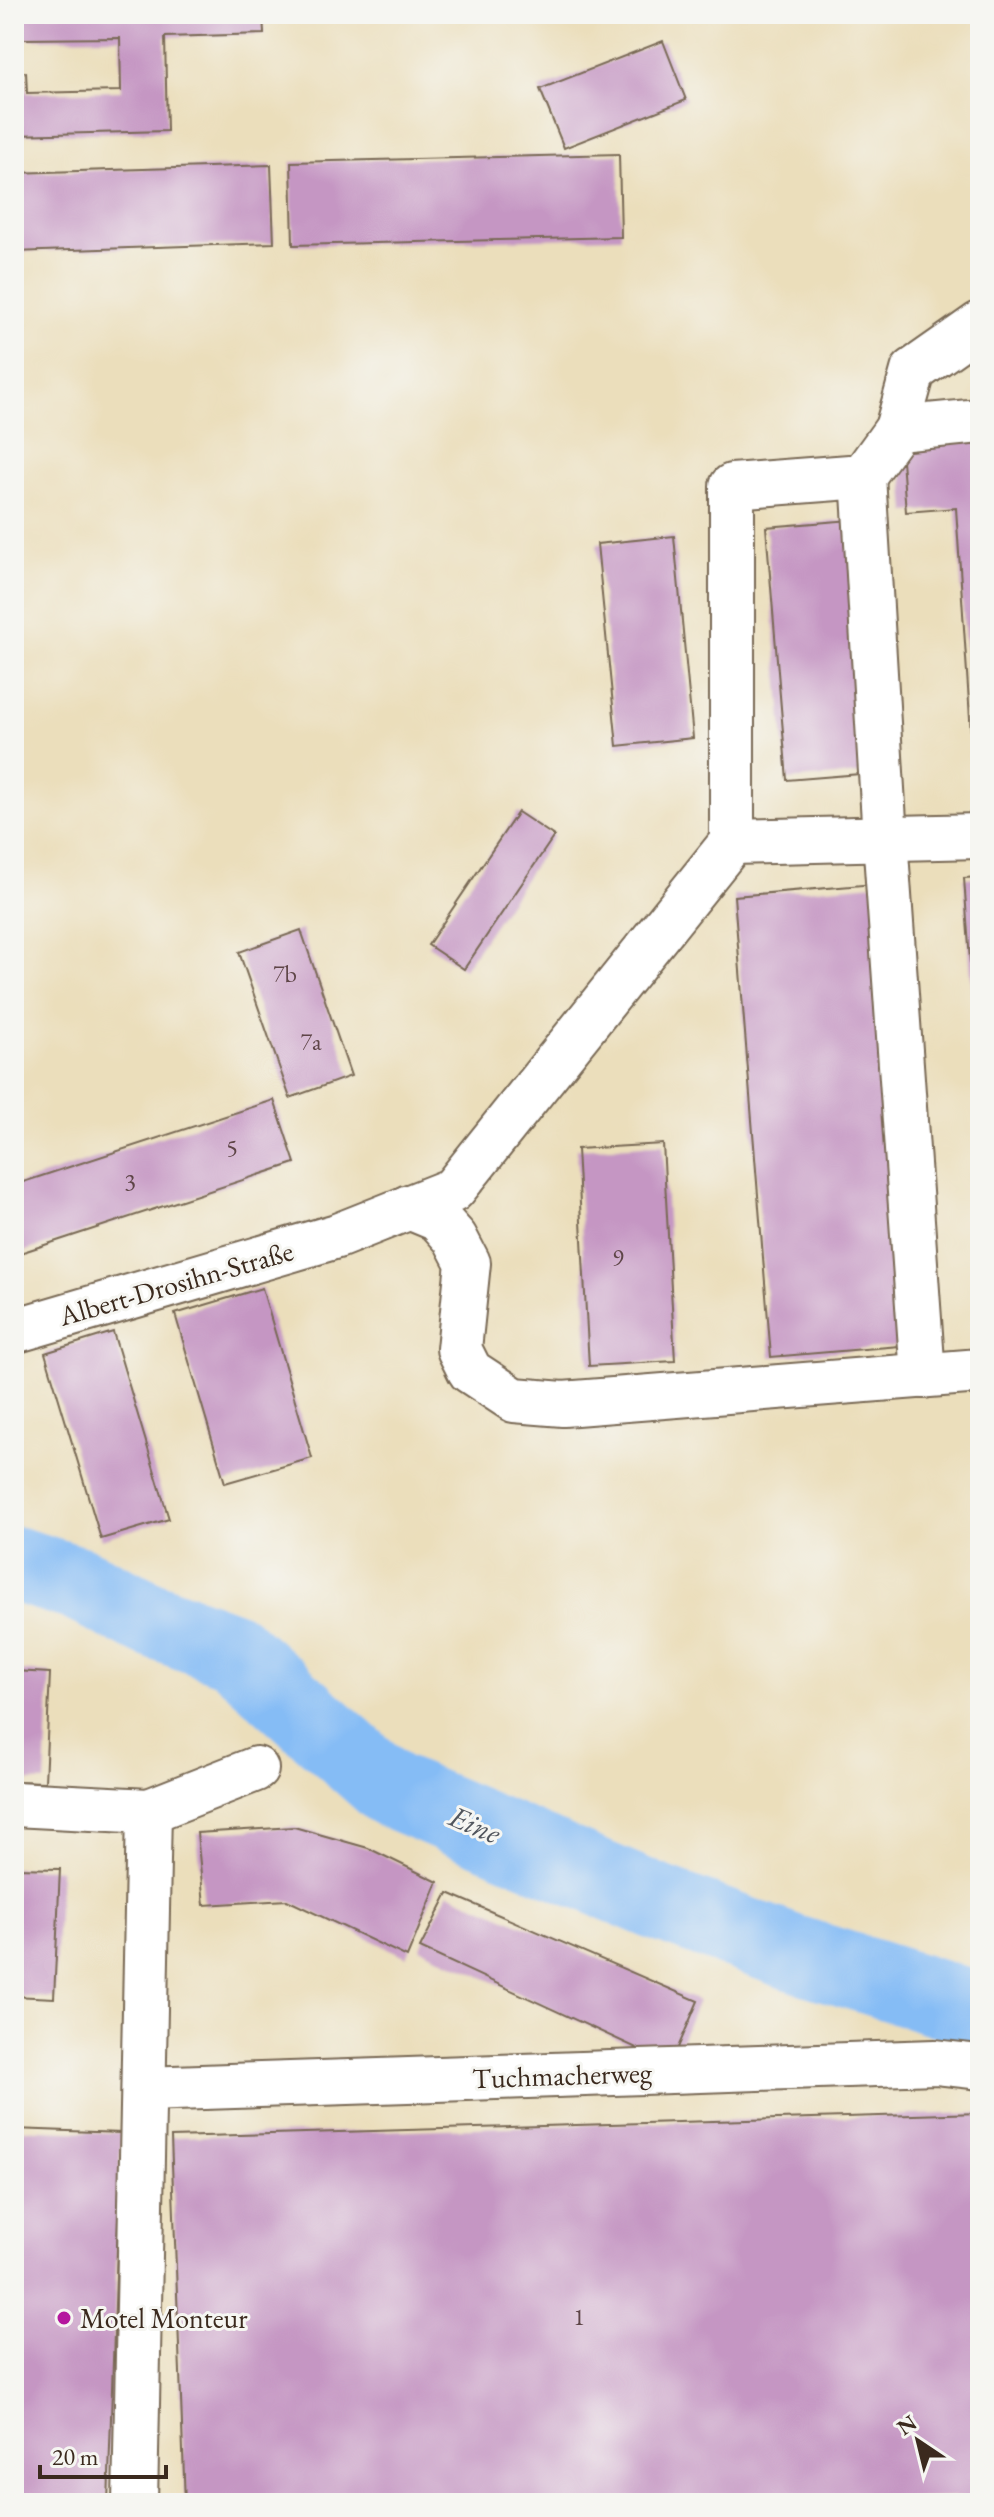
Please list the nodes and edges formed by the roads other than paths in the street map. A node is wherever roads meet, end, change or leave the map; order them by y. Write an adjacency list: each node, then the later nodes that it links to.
1 (980, 324): 3 (street)
2 (980, 421): 3 (street)
3 (897, 429): 4 (street)
4 (863, 476): 6 (street); 7 (street)
5 (980, 836): 6 (street)
6 (885, 838): 7 (street); 11 (street)
7 (732, 842): 8 (street, Albert-Drosihn-Straße)
8 (409, 1207): 9 (street, Albert-Drosihn-Straße); 11 (street)
9 (14, 1331)
10 (980, 1371): 11 (street)
11 (923, 1376)
12 (256, 1769): 14 (street)
13 (14, 1804): 14 (street)
14 (149, 1811): 16 (street)
15 (980, 2067): 16 (street, Tuchmacherweg)
16 (144, 2089): 17 (street)
17 (135, 2503)

